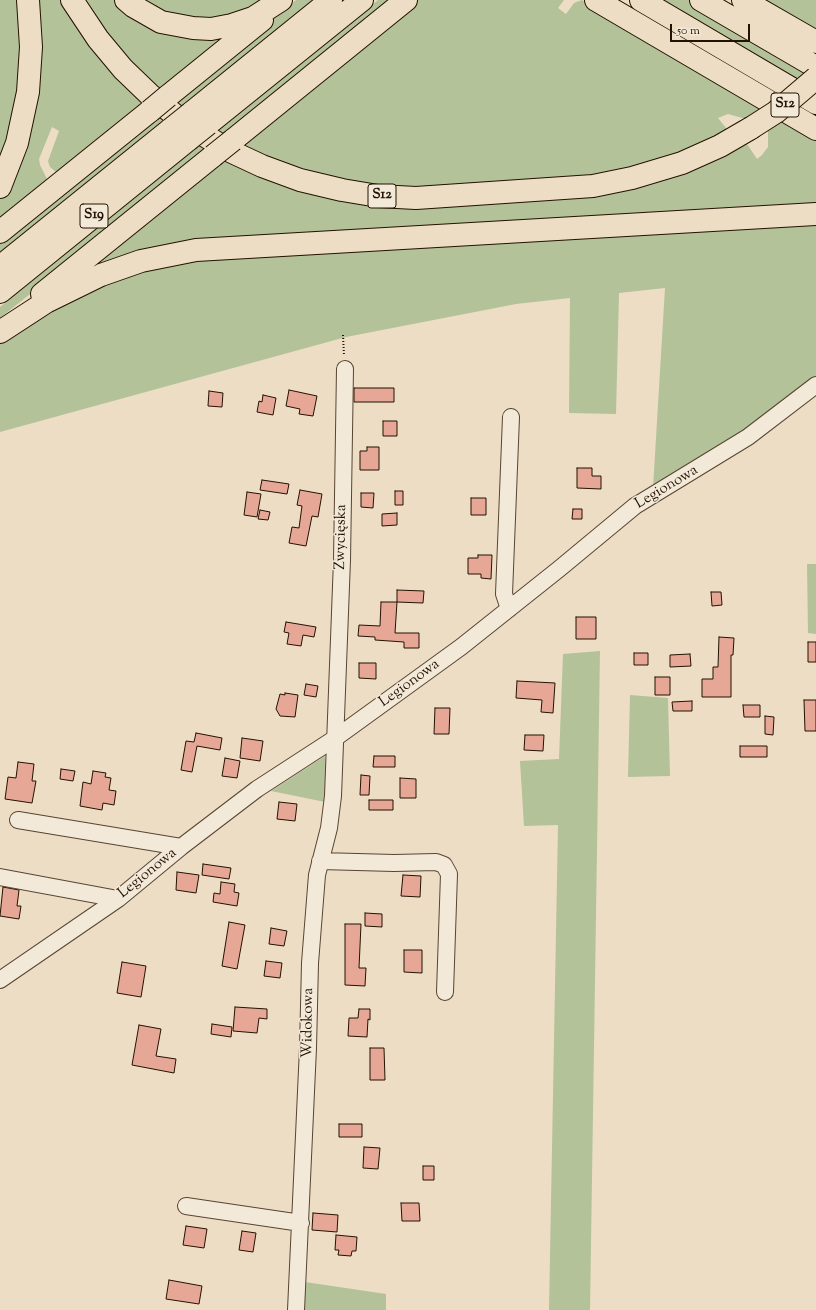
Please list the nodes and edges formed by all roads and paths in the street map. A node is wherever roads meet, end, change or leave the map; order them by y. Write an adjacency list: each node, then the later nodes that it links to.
1 (28, 0): 20 (highway)
2 (72, 0): 15 (highway, S12, bridge)
3 (126, 0): 4 (highway)
4 (281, 0)
5 (286, 0): 22 (highway, bridge)
6 (331, 0): 17 (highway, S19)
7 (362, 0): 17 (highway, S19)
8 (406, 0): 25 (highway, bridge)
9 (596, 0): 18 (highway)
10 (640, 0): 16 (highway)
11 (701, 0): 14 (highway)
12 (743, 0): 13 (highway)
13 (816, 42)
14 (816, 67)
15 (816, 78)
16 (816, 103)
17 (199, 119): 19 (highway, S19, bridge)
18 (816, 129)
19 (180, 135): 23 (highway, S19); 24 (highway, S19)
20 (0, 187)
21 (816, 214): 25 (highway)
22 (0, 232)
23 (0, 267)
24 (0, 292)
25 (0, 331)
26 (343, 335): 27 (path)
27 (345, 369): 31 (street, Zwycięska)
28 (816, 385): 30 (street, Legionowa)
29 (511, 417): 30 (street)
30 (509, 609): 31 (street, Legionowa)
31 (334, 739): 33 (street, Legionowa); 34 (street, Widokowa)
32 (18, 820): 33 (street)
33 (181, 847): 36 (street, Legionowa)
34 (320, 861): 38 (street); 40 (street, Widokowa)
35 (0, 877): 36 (street)
36 (118, 899): 37 (street, Legionowa)
37 (0, 980)
38 (446, 992)
39 (186, 1206): 40 (street)
40 (301, 1223): 41 (street, Widokowa)
41 (296, 1310)

